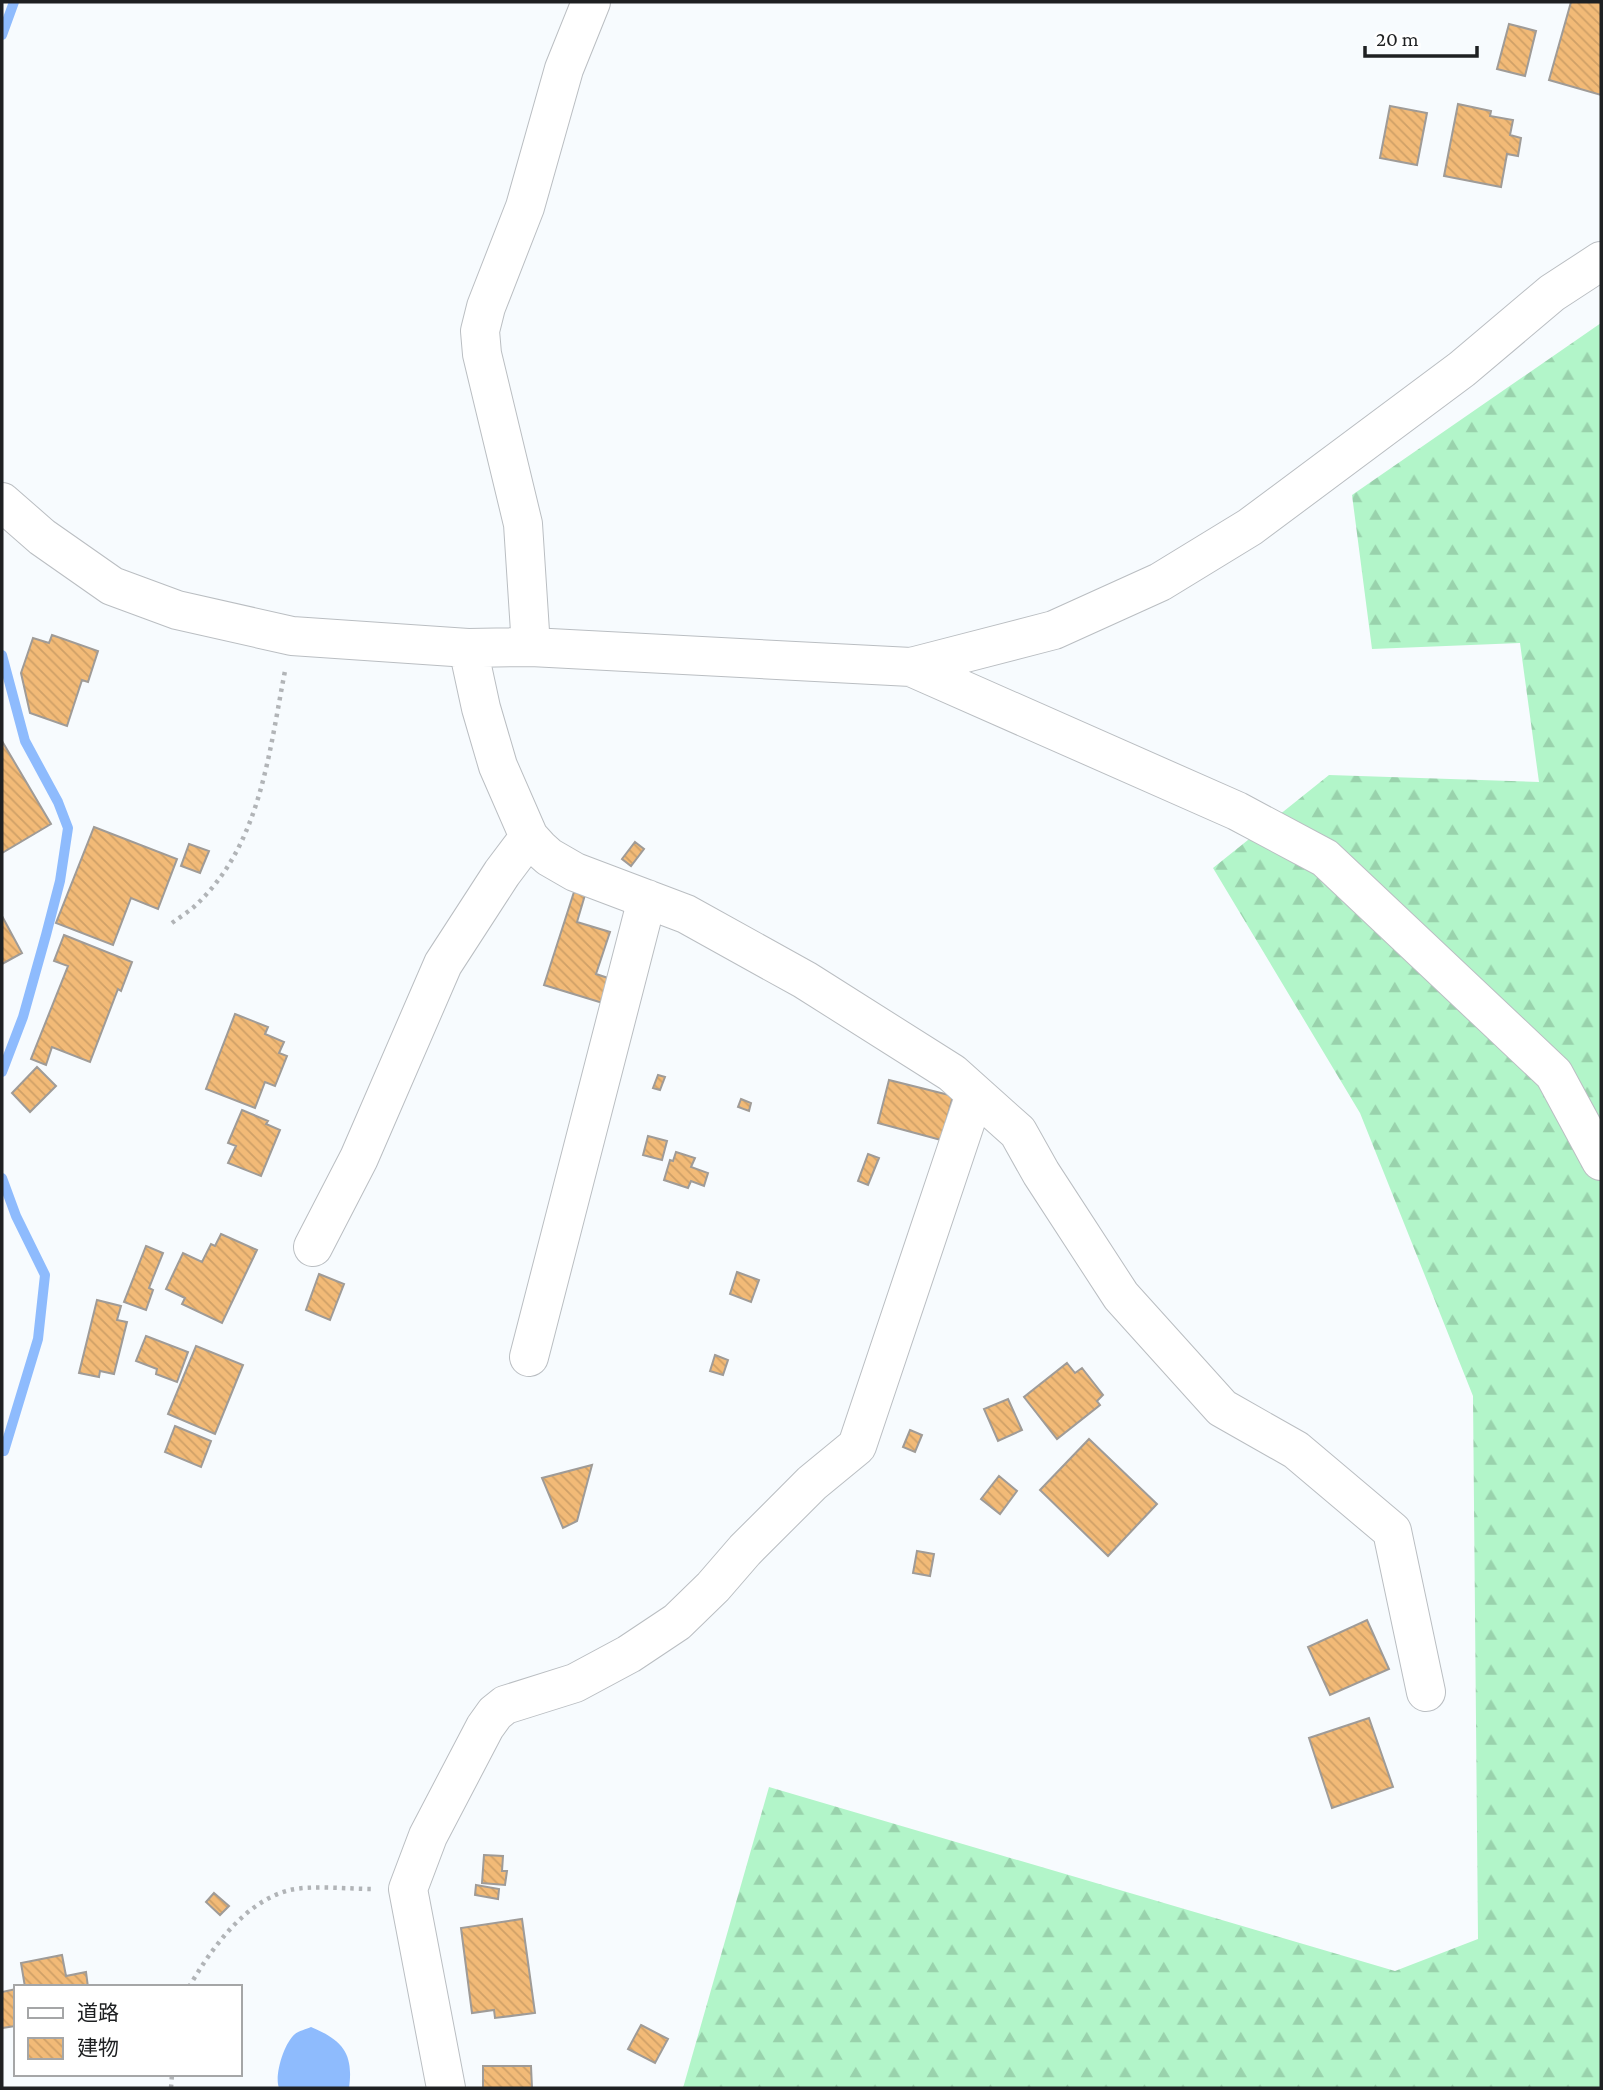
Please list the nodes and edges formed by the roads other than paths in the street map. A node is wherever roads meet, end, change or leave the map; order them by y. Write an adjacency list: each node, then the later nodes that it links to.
1 (591, 2): 4 (street)
2 (1601, 261): 6 (street)
3 (2, 502): 5 (street)
4 (531, 647): 5 (street); 6 (street)
5 (468, 648): 7 (street)
6 (911, 667): 10 (street)
7 (529, 837): 8 (street); 11 (street)
8 (648, 899): 9 (street); 12 (street)
9 (975, 1094): 13 (street); 14 (street)
10 (1601, 1161)
11 (313, 1247)
12 (529, 1357)
13 (1426, 1692)
14 (446, 2088)

